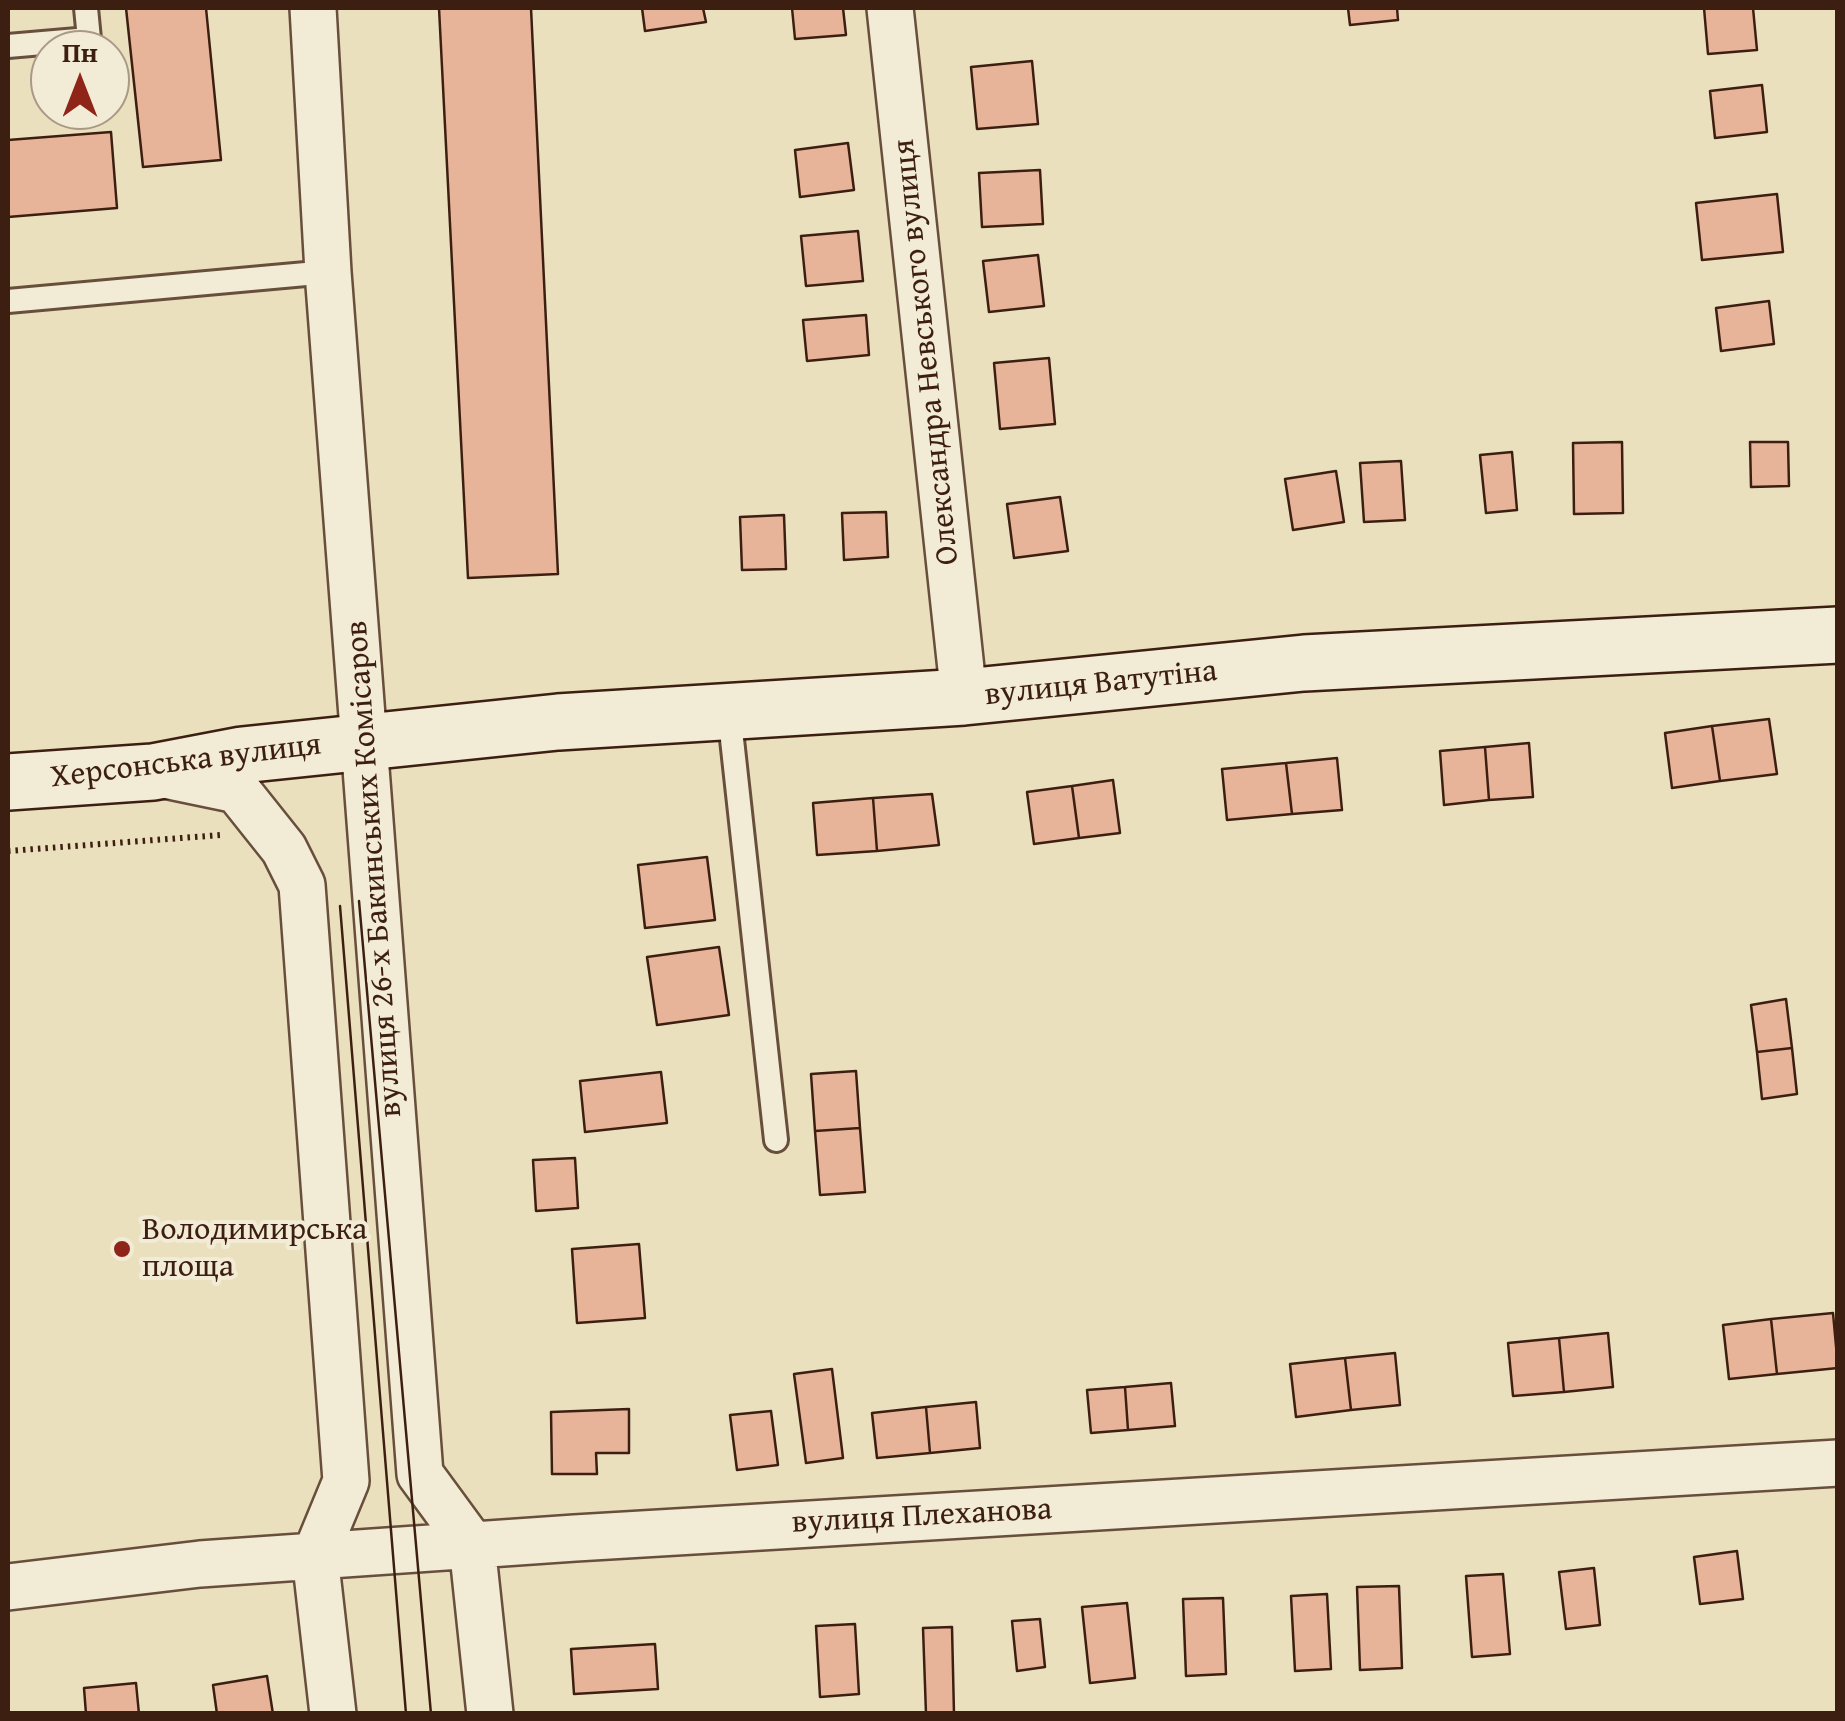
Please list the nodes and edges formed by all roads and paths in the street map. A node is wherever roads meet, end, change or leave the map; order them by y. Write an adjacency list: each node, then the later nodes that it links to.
1 (86, 8): 4 (lane)
2 (313, 8): 5 (street, вулиця 26-х Бакинських Комісаров)
3 (890, 8): 8 (street, Олександра Невського вулиця)
4 (8, 46)
5 (328, 272): 6 (lane); 10 (street, вулиця 26-х Бакинських Комісаров)
6 (8, 301)
7 (1838, 635): 8 (street, вулиця Ватутіна)
8 (964, 698): 9 (street, вулиця Ватутіна)
9 (729, 712): 10 (street, вулиця Ватутіна); 15 (lane)
10 (365, 739): 11 (street, Херсонська вулиця); 17 (street, вулиця 26-х Бакинських Комісаров)
11 (153, 772): 12 (street, Херсонська вулиця); 13 (street)
12 (8, 782)
13 (270, 832): 14 (path); 18 (street)
14 (8, 851)
15 (776, 1140)
16 (1838, 1463): 17 (street, вулиця Плеханова)
17 (472, 1545): 18 (street, вулиця Плеханова); 21 (street)
18 (316, 1556): 19 (street, вулиця Плеханова); 20 (street)
19 (8, 1587)
20 (333, 1714)
21 (490, 1714)

